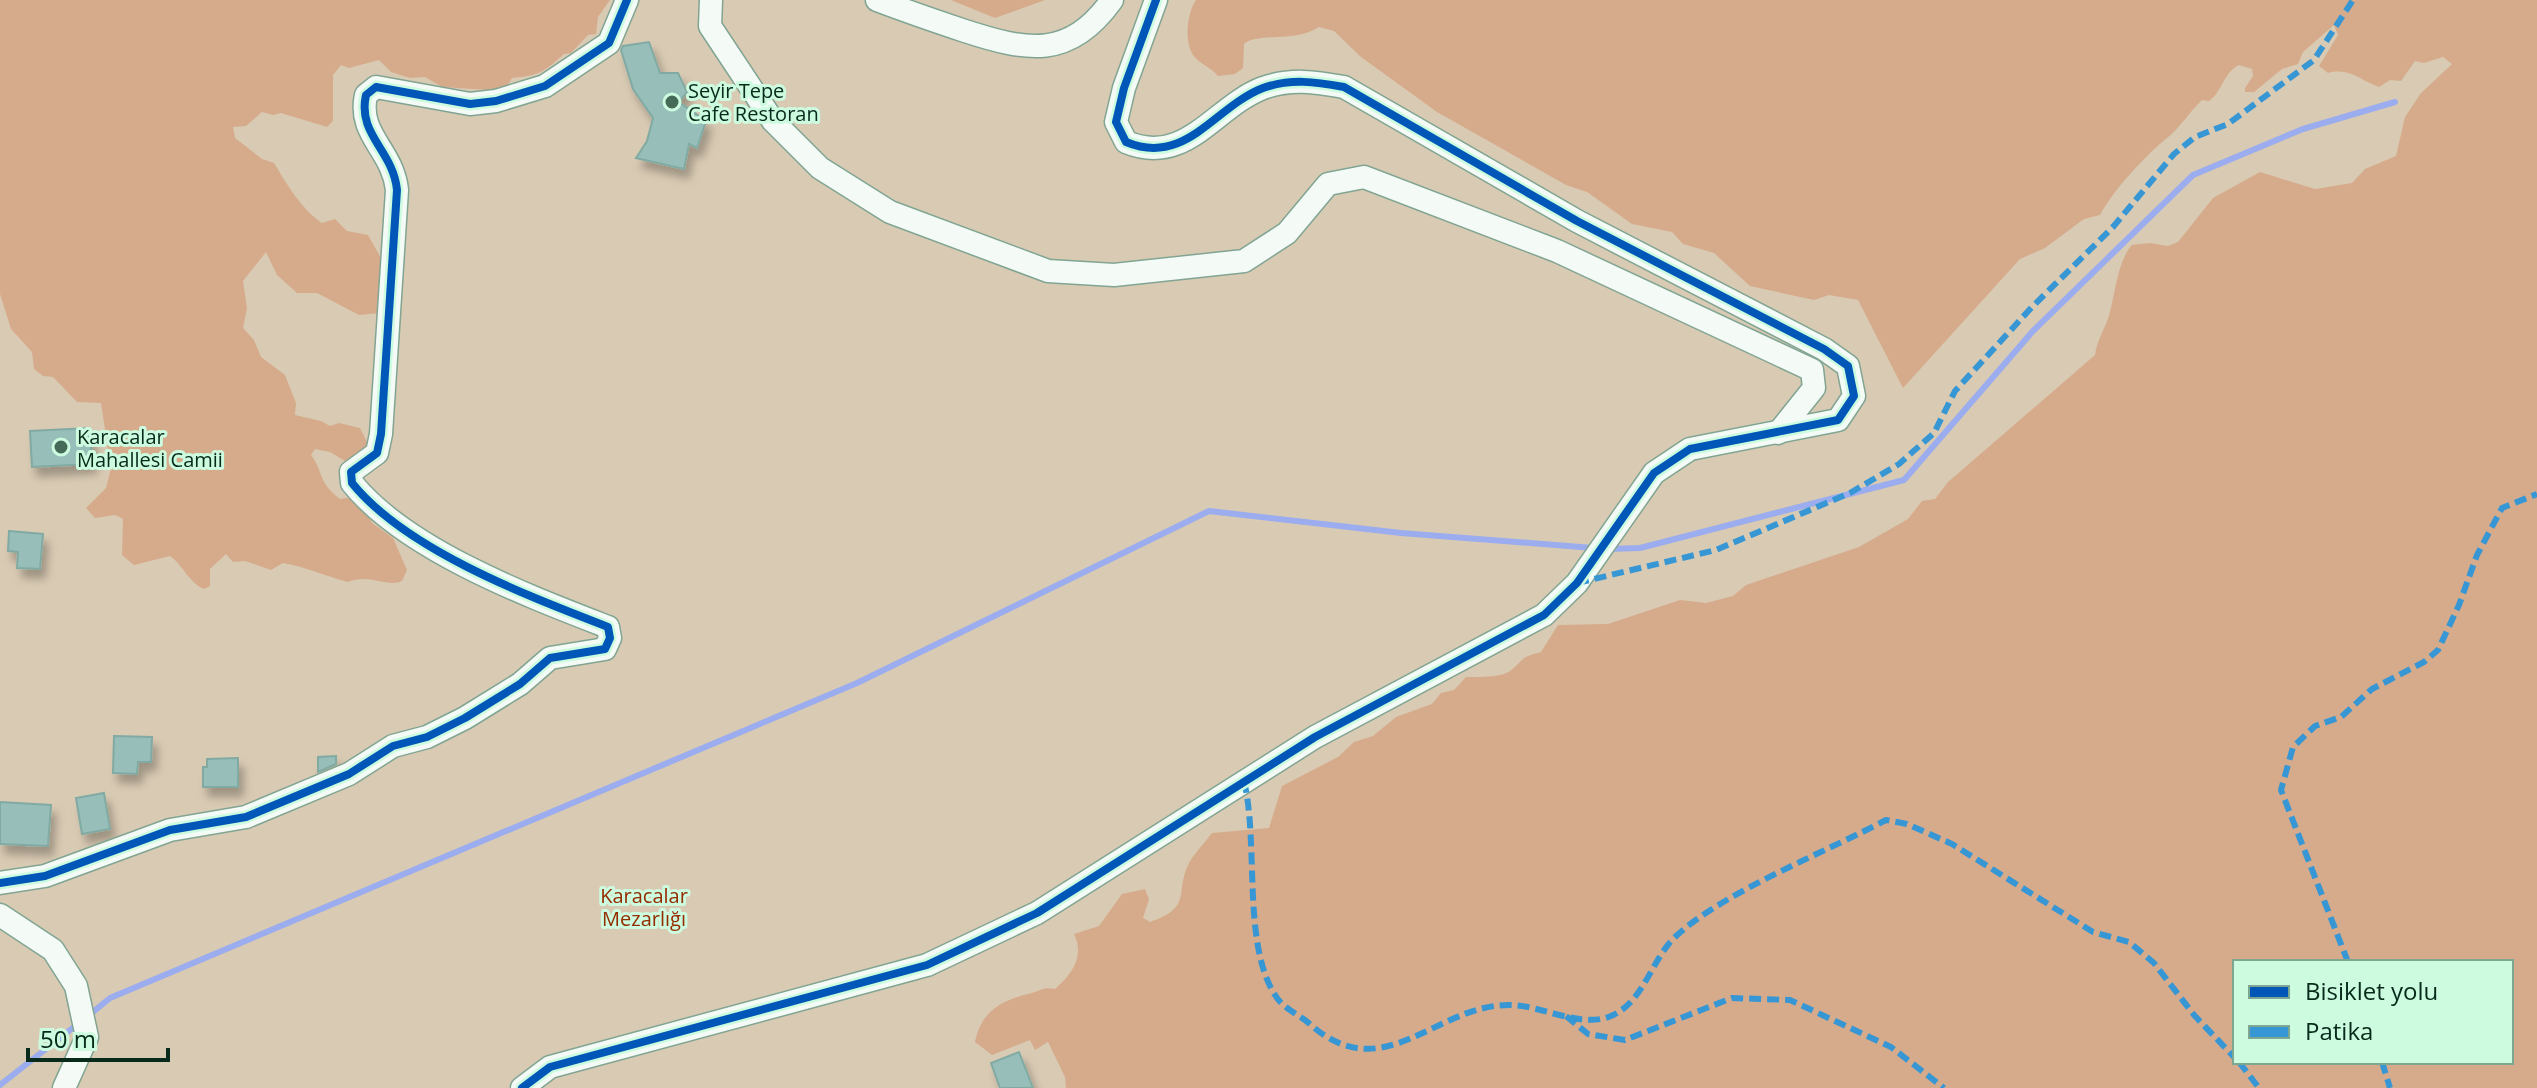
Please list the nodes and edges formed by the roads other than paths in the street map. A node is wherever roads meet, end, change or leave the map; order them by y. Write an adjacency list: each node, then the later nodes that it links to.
1 (627, 0): 9 (street)
2 (711, 0): 8 (street)
3 (877, 0): 7 (street)
4 (1093, 0): 7 (street)
5 (1112, 0): 7 (street)
6 (1156, 0): 8 (street)
7 (1095, 23)
8 (1778, 433): 12 (street)
9 (0, 883)
10 (0, 915): 11 (street)
11 (63, 1086)
12 (522, 1088)

